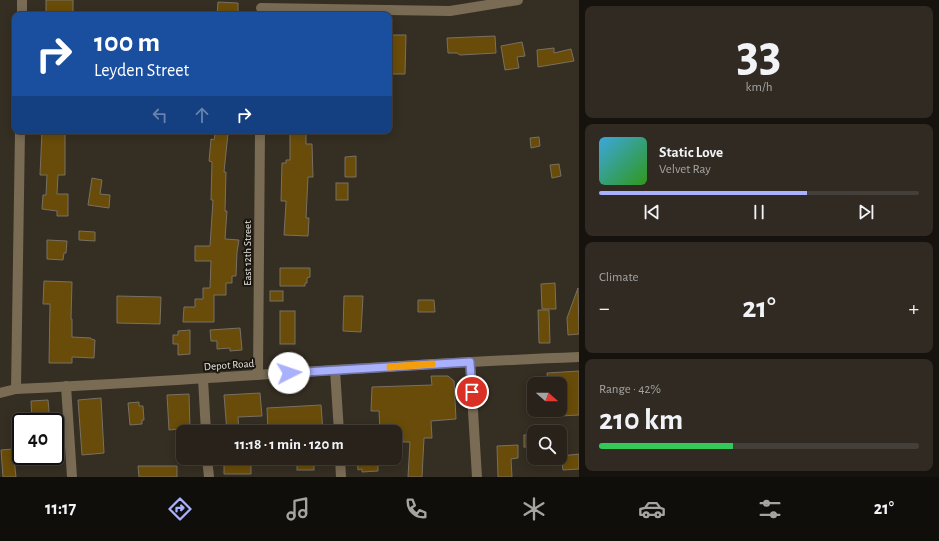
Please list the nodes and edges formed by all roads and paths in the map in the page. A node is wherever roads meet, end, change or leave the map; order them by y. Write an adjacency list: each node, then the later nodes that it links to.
1 (22, 0): 4 (street)
2 (518, 0): 3 (street)
3 (261, 8)
4 (22, 12)
5 (20, 134): 13 (street)
6 (260, 134): 10 (street, East 12th Street)
7 (579, 357): 8 (street, Depot Road)
8 (470, 362): 9 (street, Depot Road); 22 (street)
9 (335, 370): 10 (street, Depot Road); 16 (street)
10 (258, 375): 11 (street, Depot Road)
11 (203, 379): 12 (street, Depot Road); 15 (street)
12 (66, 386): 13 (street, Depot Road); 19 (street)
13 (16, 389): 14 (street, Depot Road)
14 (0, 393)
15 (206, 425)
16 (339, 425)
17 (208, 465): 20 (street)
18 (340, 465): 21 (street)
19 (72, 477)
20 (209, 477)
21 (341, 477)
22 (477, 477)

